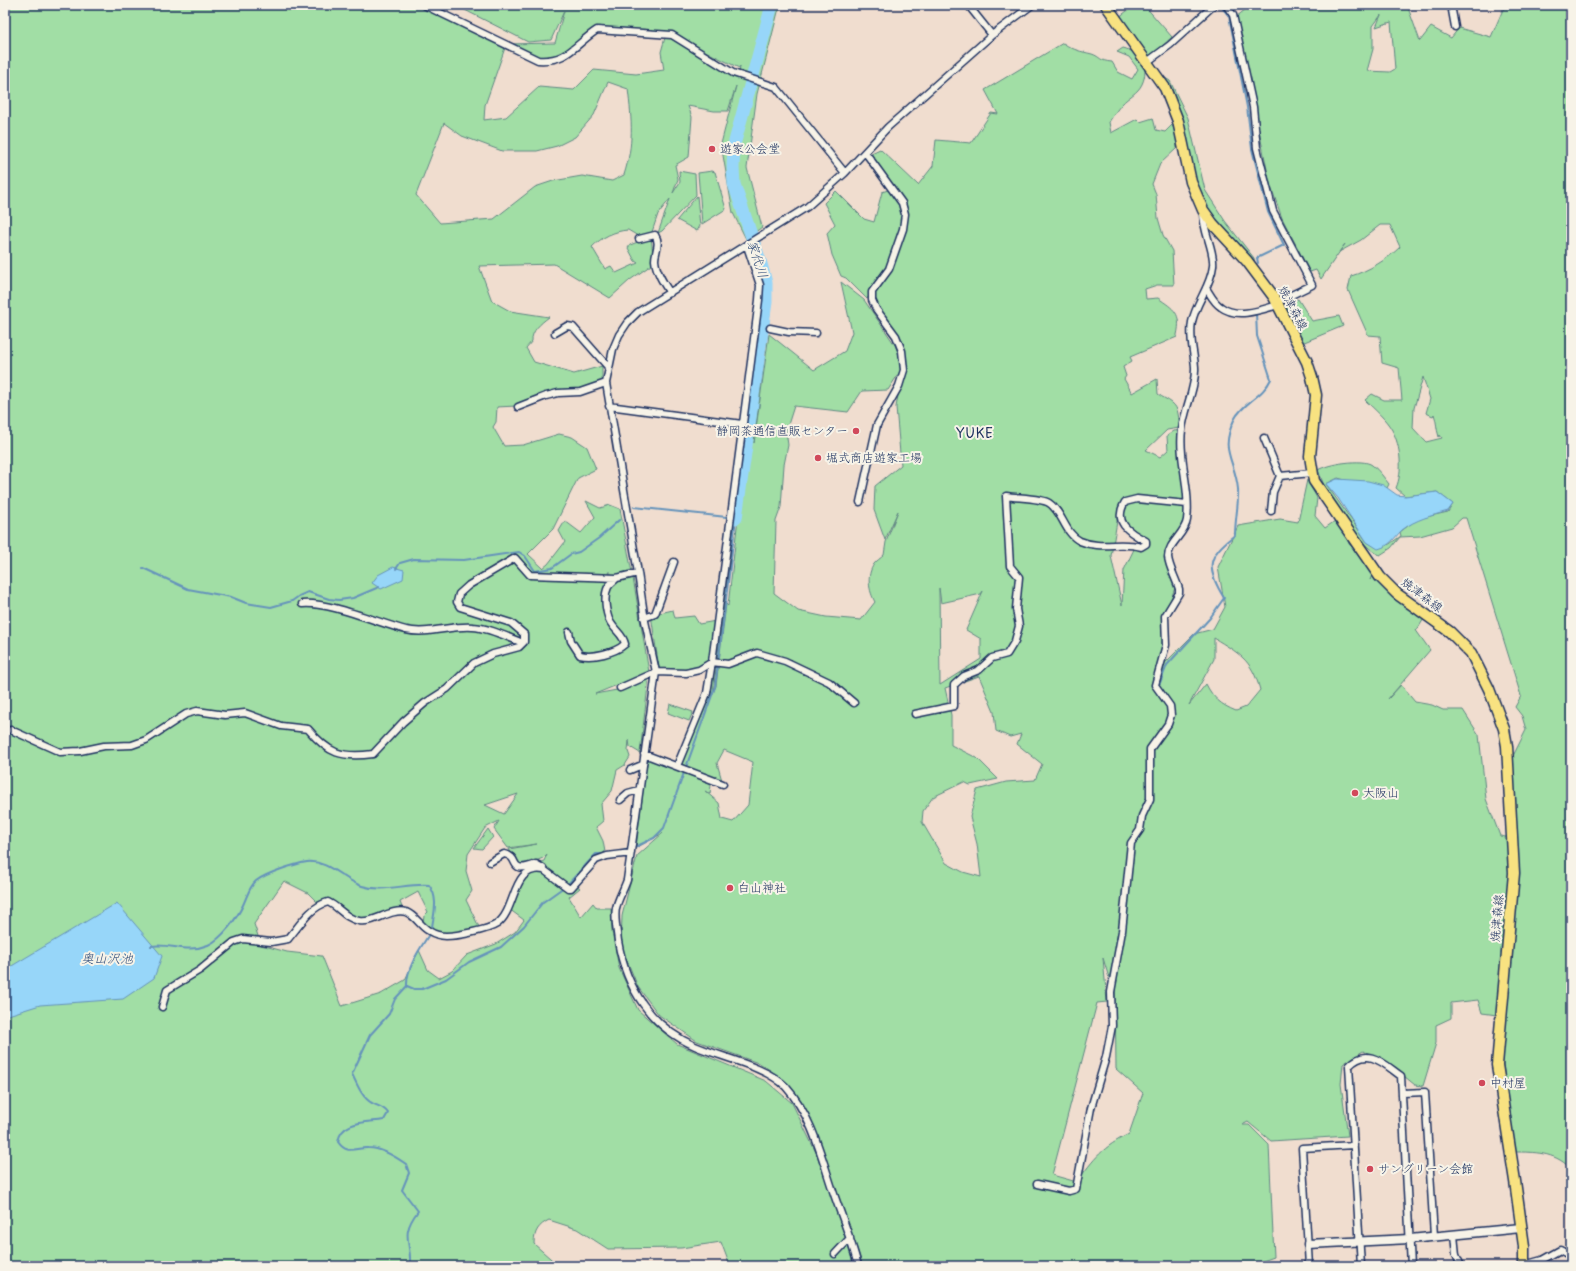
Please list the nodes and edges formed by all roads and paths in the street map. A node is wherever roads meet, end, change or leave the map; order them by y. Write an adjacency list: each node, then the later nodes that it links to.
1 (424, 5): 12 (street)
2 (968, 5): 9 (street)
3 (1032, 5): 9 (street)
4 (1106, 5): 10 (main road, 焼津森線)
5 (1226, 5): 18 (street)
6 (1451, 5): 8 (street)
7 (1213, 6): 10 (street)
8 (1455, 27)
9 (992, 35): 11 (street)
10 (1147, 62): 13 (main road, 焼津森線)
11 (865, 152): 12 (street); 30 (street)
12 (845, 173): 15 (street)
13 (1202, 210): 16 (street); 18 (main road, 焼津森線)
14 (639, 239): 17 (street)
15 (746, 246): 17 (street); 26 (street)
16 (1206, 288): 18 (street); 31 (street)
17 (670, 293): 22 (street)
18 (1277, 303): 28 (main road, 焼津森線)
19 (770, 328): 21 (street)
20 (555, 333): 22 (street)
21 (816, 333)
22 (609, 368): 23 (street)
23 (606, 383): 24 (street); 25 (street)
24 (609, 406): 26 (street); 34 (street)
25 (518, 407)
26 (742, 424): 40 (street)
27 (1264, 438): 29 (street)
28 (1312, 473): 29 (street); 60 (main road, 焼津森線)
29 (1280, 476): 32 (street)
30 (860, 502)
31 (1186, 504): 44 (street); 59 (street)
32 (1271, 511)
33 (674, 562): 37 (street)
34 (638, 573): 35 (street); 37 (street)
35 (617, 578): 38 (street); 39 (street)
36 (302, 604): 39 (street)
37 (644, 618): 41 (street)
38 (569, 632)
39 (522, 643): 45 (street)
40 (713, 662): 41 (street); 43 (street); 48 (street)
41 (656, 672): 42 (street); 46 (street)
42 (620, 688)
43 (854, 703)
44 (915, 714)
45 (11, 730)
46 (644, 754): 47 (street); 48 (street)
47 (642, 765): 49 (street); 51 (street)
48 (678, 767): 50 (street)
49 (630, 770)
50 (724, 784)
51 (639, 790): 52 (street); 53 (street)
52 (620, 800)
53 (631, 849): 55 (street); 63 (street)
54 (490, 862): 55 (street)
55 (544, 870): 56 (street)
56 (162, 1007)
57 (1402, 1094): 58 (street); 62 (street); 64 (street)
58 (1354, 1144): 65 (street); 66 (street)
59 (1037, 1184)
60 (1521, 1228): 61 (street); 69 (main road, 焼津森線)
61 (1454, 1235): 62 (street); 74 (street)
62 (1434, 1236): 64 (street)
63 (850, 1238): 67 (street); 70 (street)
64 (1410, 1238): 65 (street); 73 (street)
65 (1360, 1242): 66 (street); 72 (street)
66 (1308, 1244): 71 (street)
67 (835, 1254)
68 (1571, 1256): 69 (street)
69 (1524, 1265)
70 (858, 1266)
71 (1308, 1266)
72 (1361, 1266)
73 (1411, 1266)
74 (1461, 1266)

